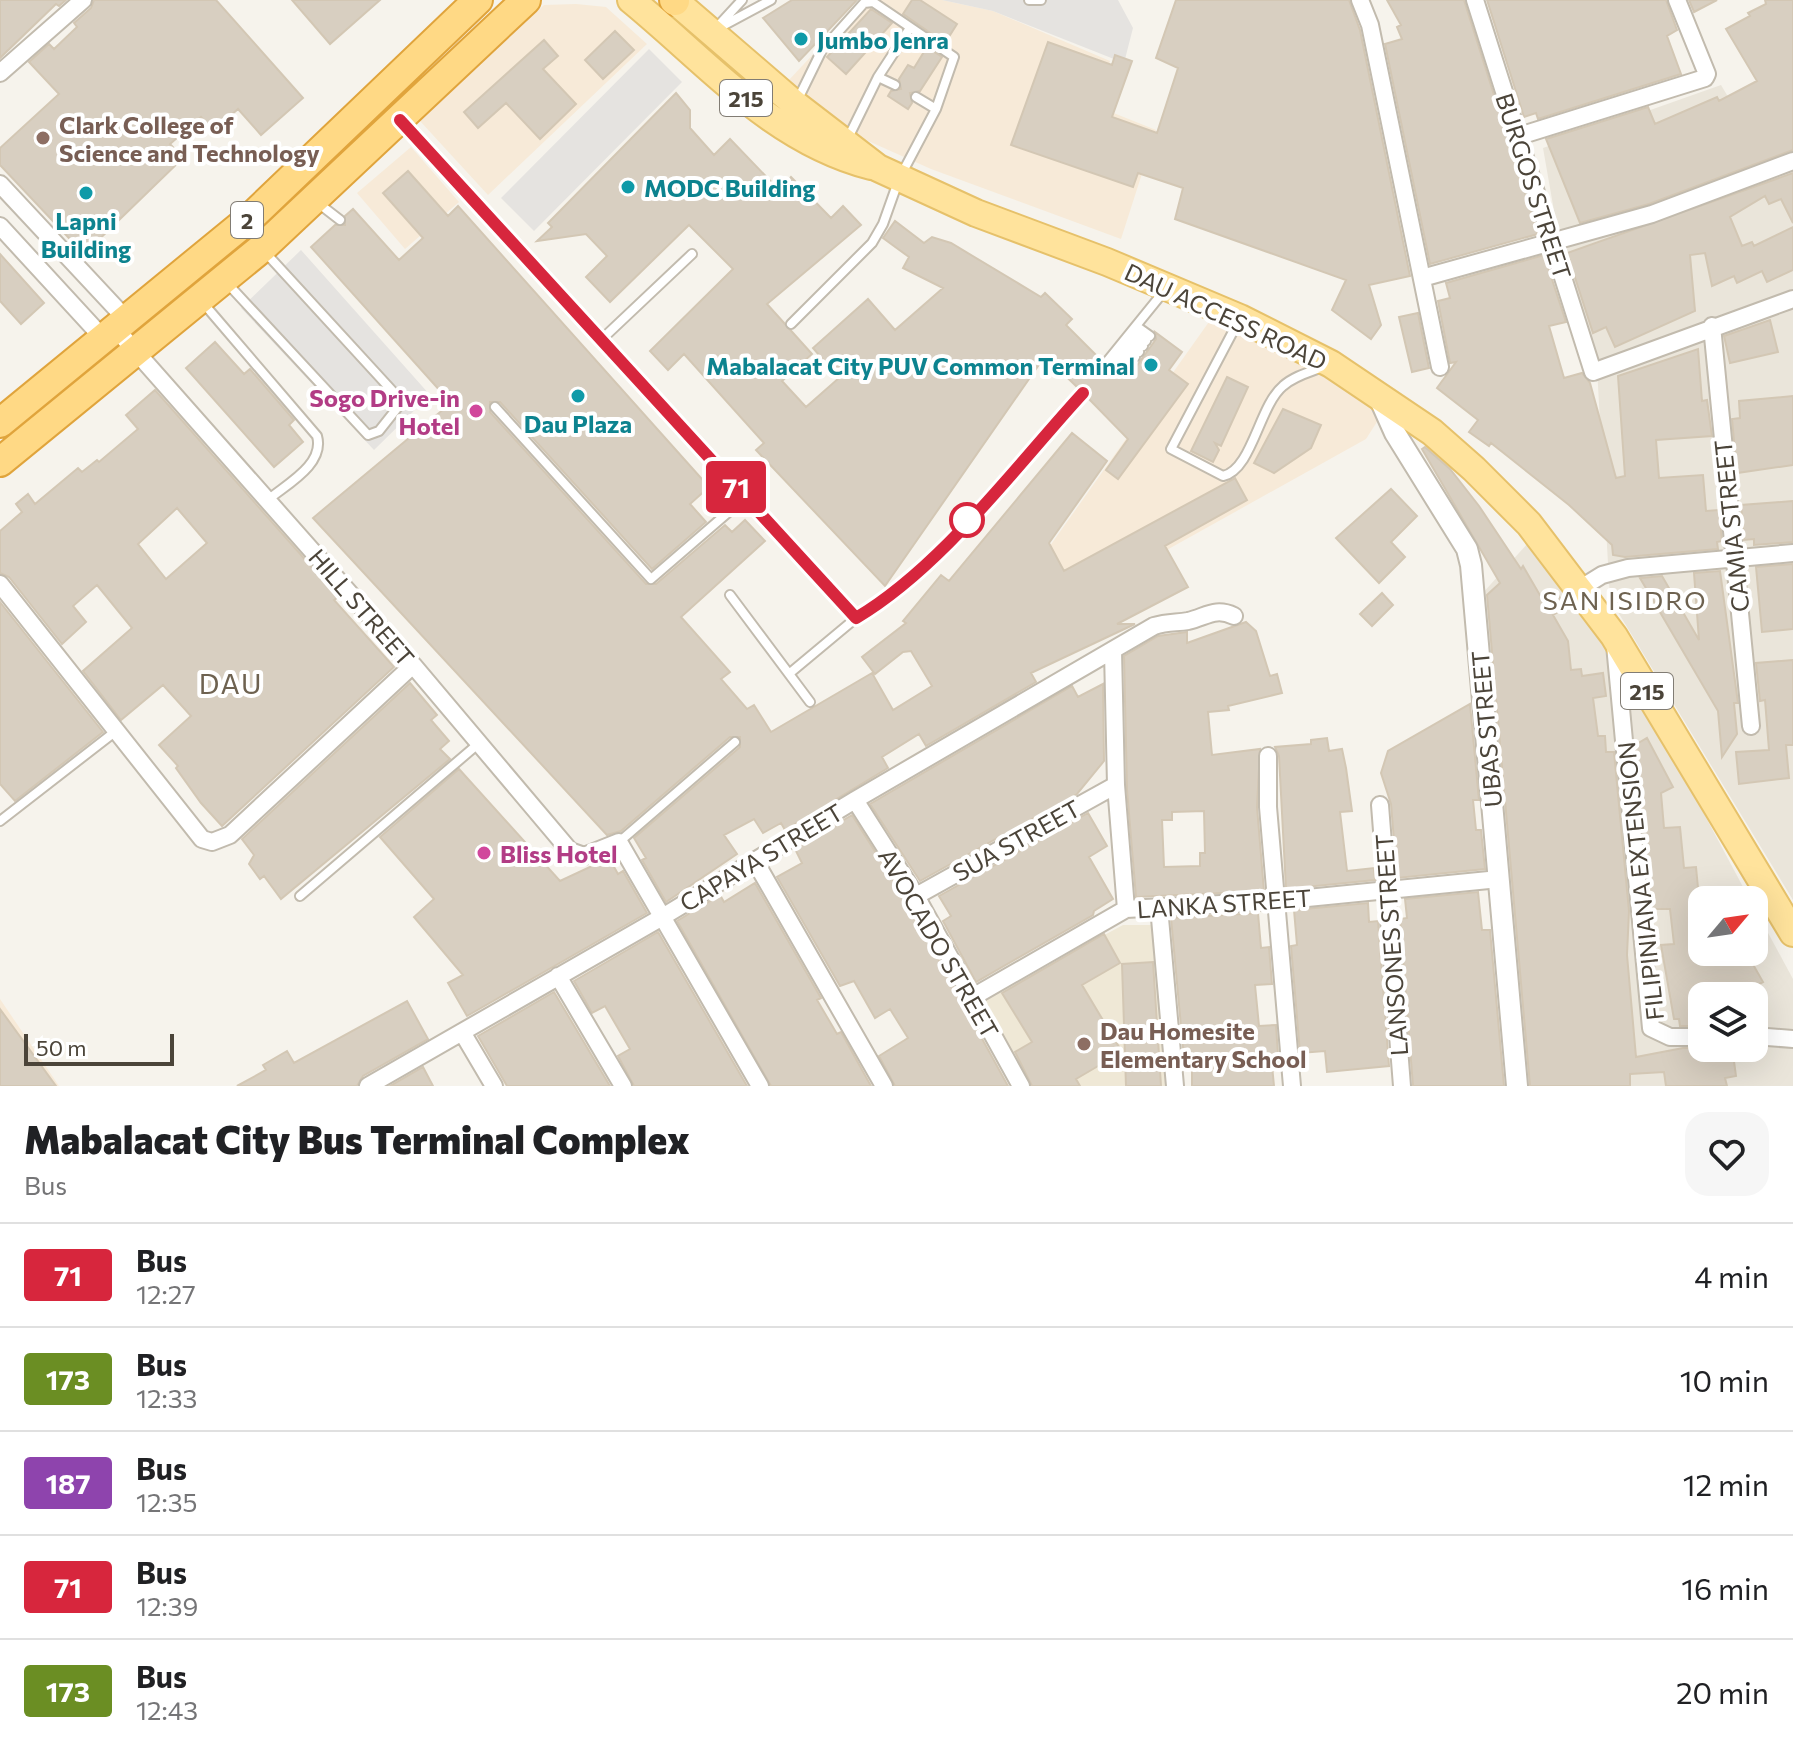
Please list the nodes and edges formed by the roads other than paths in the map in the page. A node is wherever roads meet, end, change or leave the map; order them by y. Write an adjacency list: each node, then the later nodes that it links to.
1 (83, 0): 15 (street)
2 (478, 0): 42 (highway, 2)
3 (526, 0): 21 (highway, 2)
4 (631, 0): 22 (main road, DAU ACCESS ROAD / 215)
5 (674, 0): 14 (main road, DAU ACCESS ROAD / 215)
6 (742, 0): 14 (lane)
7 (771, 0): 14 (lane)
8 (1029, 0): 9 (lane)
9 (1041, 0)
10 (1360, 0): 34 (street)
11 (1475, 0): 23 (street, BURGOS STREET)
12 (1677, 0): 23 (street)
13 (910, 28): 16 (lane); 19 (lane); 20 (lane)
14 (711, 33): 19 (main road, DAU ACCESS ROAD / 215)
15 (0, 73)
16 (878, 77): 17 (lane); 24 (lane)
17 (895, 85)
18 (916, 97): 20 (lane)
19 (796, 105): 22 (lane); 24 (main road, DAU ACCESS ROAD / 215)
20 (936, 109): 26 (lane)
21 (400, 120): 28 (highway, 2); 43 (lane)
22 (783, 128): 24 (main road, DAU ACCESS ROAD / 215)
23 (1516, 137): 31 (street, BURGOS STREET)
24 (842, 149): 26 (main road, DAU ACCESS ROAD / 215)
25 (1793, 161): 31 (street)
26 (888, 173): 36 (main road, DAU ACCESS ROAD / 215); 40 (lane)
27 (0, 184): 42 (street)
28 (315, 200): 29 (lane); 32 (highway, 2)
29 (340, 220)
30 (0, 226): 42 (street)
31 (1554, 242): 34 (street); 41 (street, BURGOS STREET)
32 (262, 248): 35 (highway, 2); 35 (lane)
33 (692, 254): 43 (lane)
34 (1422, 278): 48 (street)
35 (223, 279): 37 (highway, 2)
36 (1167, 287): 39 (main road, DAU ACCESS ROAD / 215); 44 (lane)
37 (200, 299): 45 (highway, 2); 55 (lane)
38 (1793, 299): 41 (street)
39 (1240, 318): 47 (main road, DAU ACCESS ROAD / 215); 47 (lane)
40 (791, 324)
41 (1712, 326): 57 (street, CAMIA STREET)
42 (114, 328): 45 (street, HILL STREET); 52 (highway, 2)
43 (601, 340): 54 (lane)
44 (1120, 346): 46 (lane); 46 (lane); 46 (lane)
45 (137, 350): 53 (highway, 2); 55 (street, HILL STREET)
46 (1137, 354)
47 (1331, 364): 50 (main road, DAU ACCESS ROAD / 215)
48 (1440, 367)
49 (1083, 393): 62 (lane)
50 (1378, 395): 59 (main road, DAU ACCESS ROAD / 215); 79 (street, UBAS STREET)
51 (495, 407): 54 (lane)
52 (0, 423)
53 (0, 462)
54 (746, 497): 62 (lane)
55 (269, 499): 65 (street, HILL STREET)
56 (1793, 553): 57 (street)
57 (1733, 559): 59 (street); 68 (street, CAMIA STREET)
58 (0, 584): 69 (street)
59 (1581, 588): 63 (main road, DAU ACCESS ROAD / 215)
60 (730, 595): 66 (lane)
61 (1234, 616): 64 (street, CAPAYA STREET)
62 (856, 618): 66 (lane)
63 (1614, 636): 87 (main road, DAU ACCESS ROAD / 215); 91 (street, FILIPINIANA EXTENSION)
64 (1113, 651): 73 (street); 74 (street, CAPAYA STREET)
65 (413, 665): 69 (street); 71 (street, HILL STREET)
66 (790, 673): 67 (lane)
67 (810, 702)
68 (1751, 726)
69 (116, 730): 76 (lane)
70 (735, 742): 77 (lane)
71 (478, 744): 77 (street, HILL STREET); 81 (lane)
72 (1268, 756): 83 (street)
73 (1116, 785): 82 (street, SUA STREET); 85 (street)
74 (855, 800): 78 (street, CAPAYA STREET); 82 (street, AVOCADO STREET)
75 (1380, 805): 80 (street, LANSONES STREET)
76 (0, 821)
77 (619, 842): 86 (street)
78 (755, 861): 86 (street, CAPAYA STREET); 98 (street)
79 (1499, 879): 80 (street, LANKA STREET); 103 (street, UBAS STREET)
80 (1386, 891): 83 (street, LANKA STREET); 102 (street, LANSONES STREET)
81 (300, 896)
82 (916, 896): 89 (street, AVOCADO STREET)
83 (1277, 901): 84 (street, LANKA STREET); 101 (street)
84 (1159, 907): 85 (street, LANKA STREET); 100 (street)
85 (1126, 909): 89 (street, LANKA STREET)
86 (664, 916): 88 (street, CAPAYA STREET); 97 (street)
87 (1793, 933)
88 (558, 976): 90 (street, CAPAYA STREET); 96 (street)
89 (971, 998): 99 (street, AVOCADO STREET)
90 (462, 1032): 94 (street, CAPAYA STREET); 95 (street)
91 (1688, 1037)
92 (1768, 1037): 93 (street)
93 (1793, 1039)
94 (368, 1086)
95 (494, 1086)
96 (623, 1086)
97 (760, 1086)
98 (884, 1086)
99 (1021, 1086)
100 (1175, 1086)
101 (1292, 1086)
102 (1402, 1086)
103 (1517, 1086)

